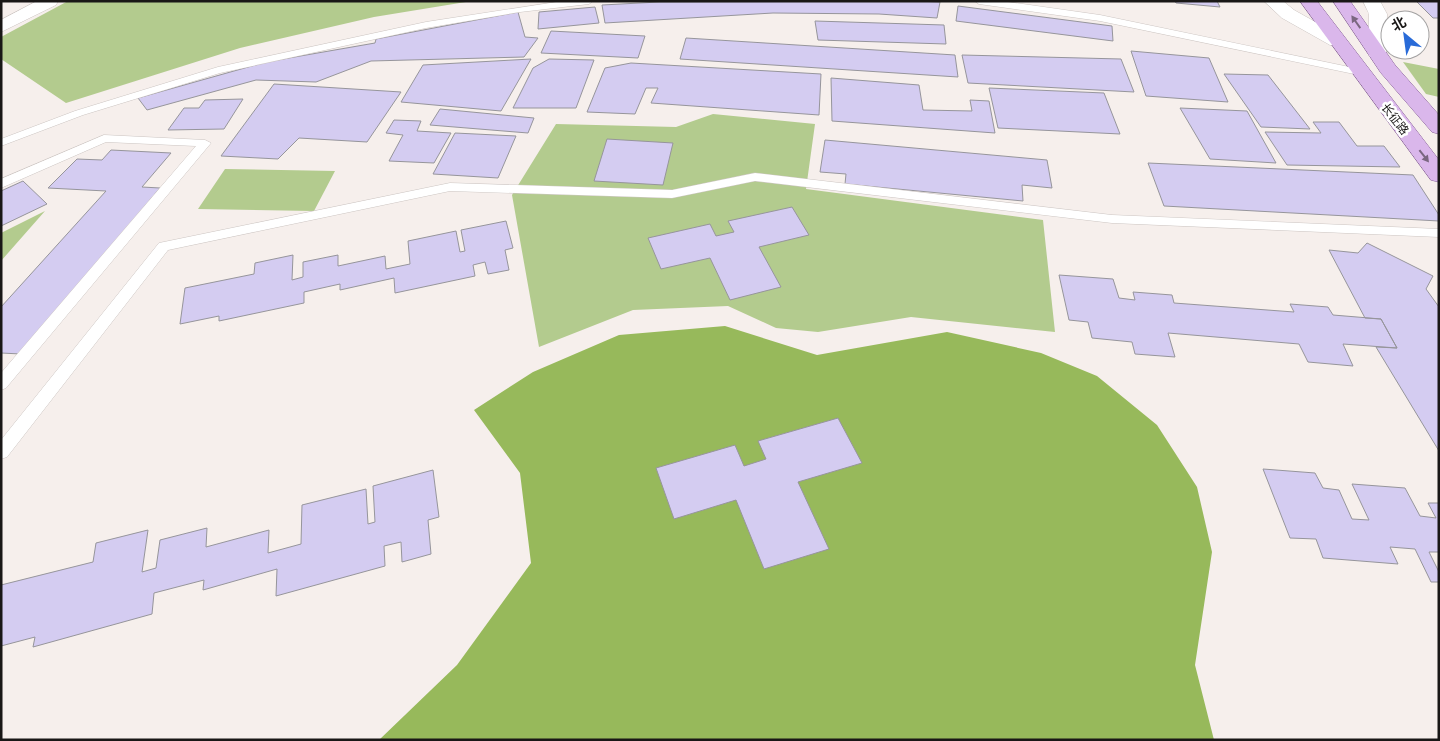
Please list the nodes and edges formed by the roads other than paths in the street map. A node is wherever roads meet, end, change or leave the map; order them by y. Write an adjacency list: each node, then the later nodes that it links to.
1 (50, 1): 8 (street)
2 (589, 1): 13 (lane)
3 (979, 1): 11 (lane)
4 (1272, 1): 9 (street)
5 (1371, 1): 10 (street)
6 (1309, 2): 9 (main road, 长征路)
7 (1342, 3): 10 (main road, 长征路, one-way to 7)
8 (1, 26)
9 (1336, 41): 11 (main road, 长征路)
10 (1377, 53): 12 (main road, 长征路)
11 (1355, 67): 14 (main road, 长征路, one-way to 14)
12 (1439, 128)
13 (1, 143)
14 (1439, 176)
15 (1, 184): 17 (lane)
16 (1439, 234): 18 (lane)
17 (1, 384)
18 (1, 452)

